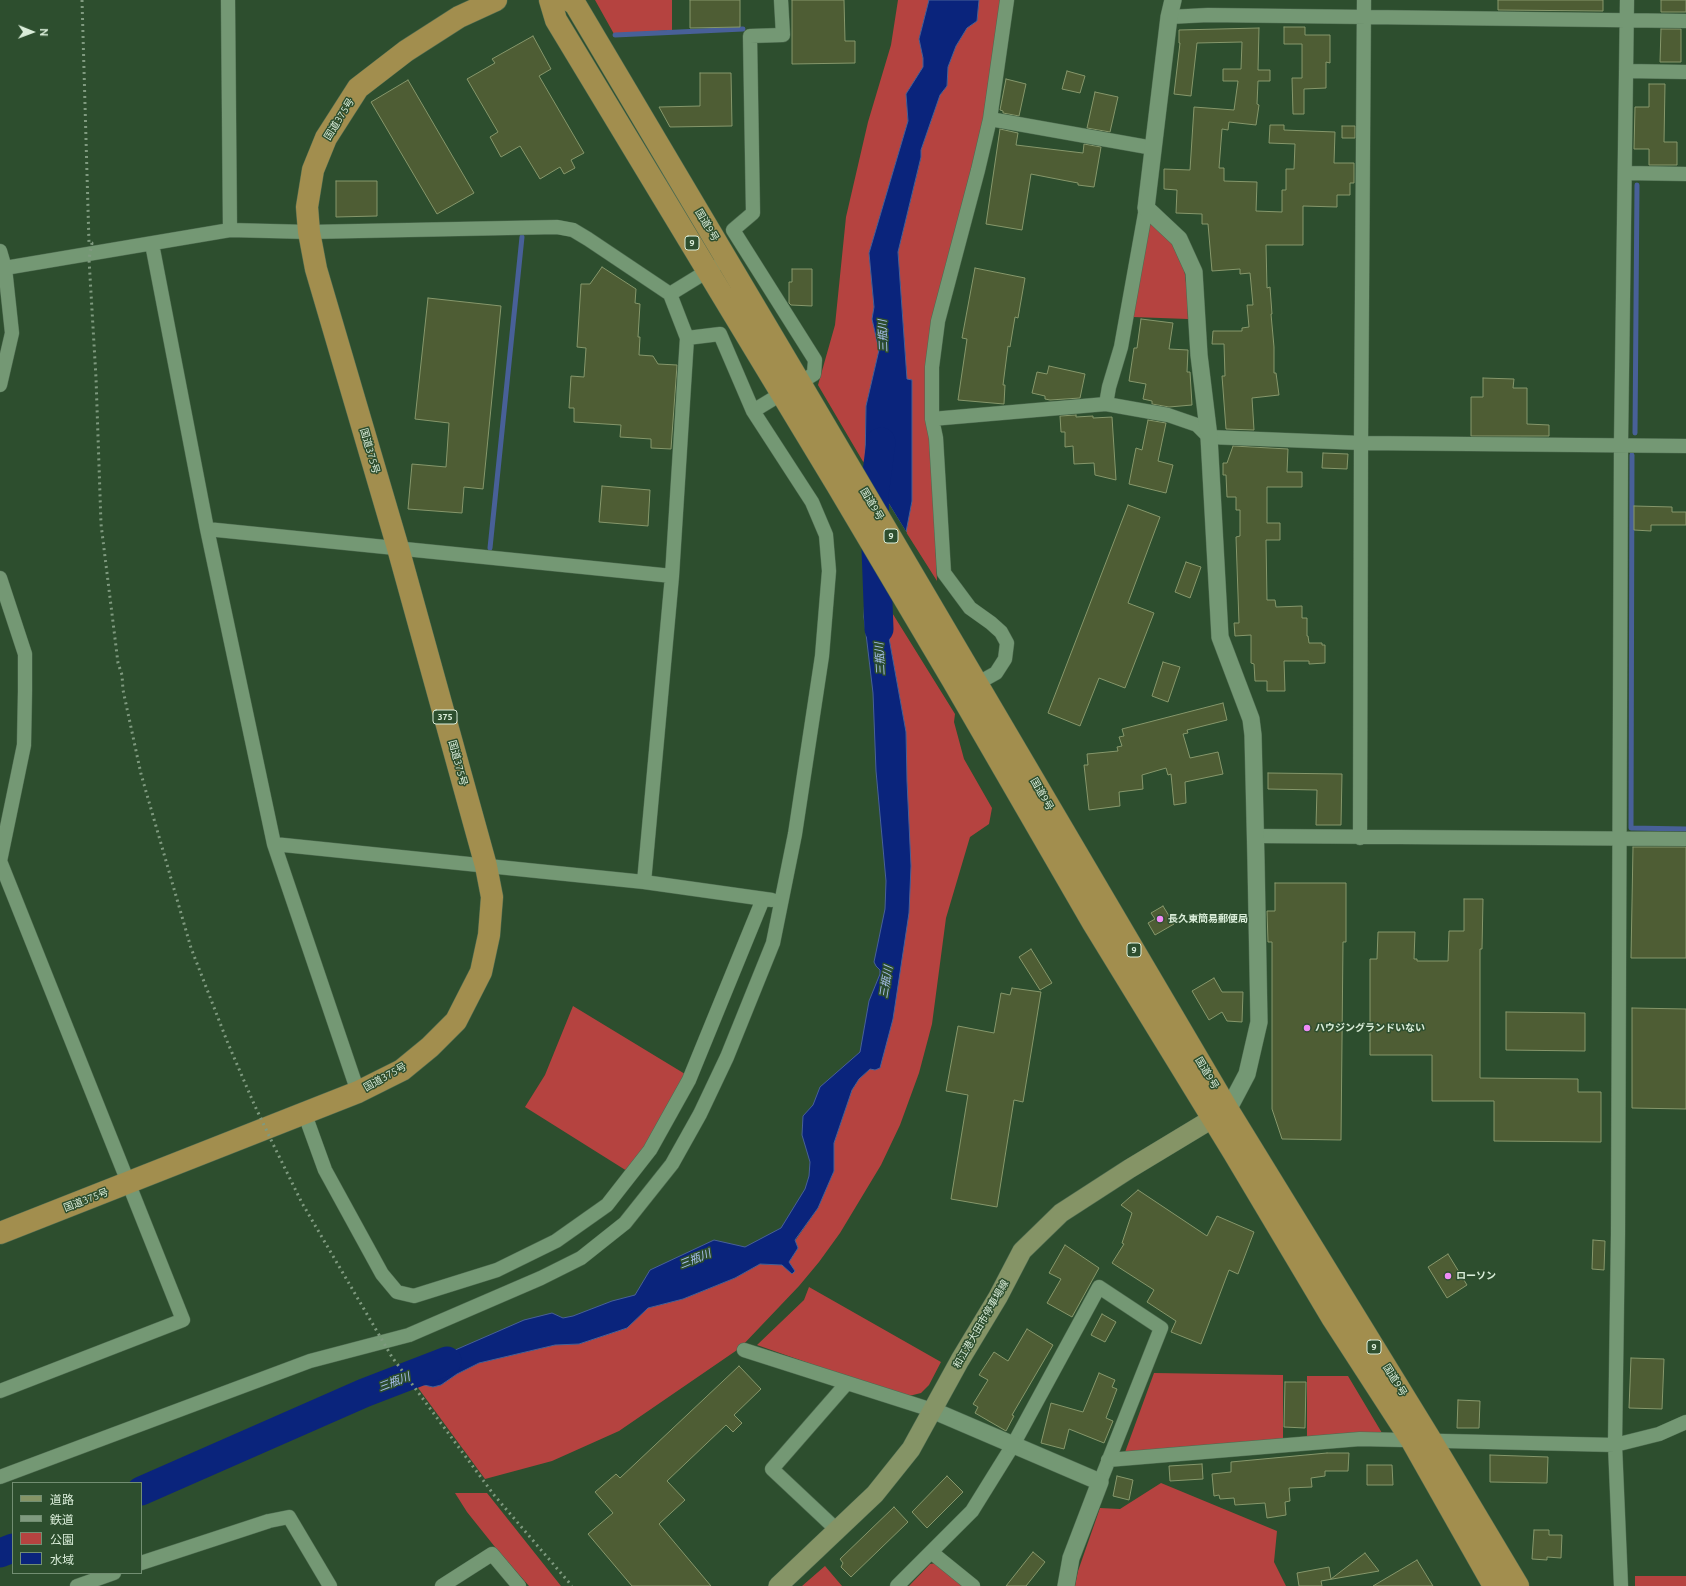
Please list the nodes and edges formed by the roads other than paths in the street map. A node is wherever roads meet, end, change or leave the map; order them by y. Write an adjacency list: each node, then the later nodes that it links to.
1 (228, 0): 21 (street)
2 (496, 0): 22 (highway, 国道375号 / 375)
3 (550, 0): 27 (highway, 国道9号 / 9)
4 (569, 0): 25 (highway, 国道9号 / 9)
5 (781, 0): 31 (street)
6 (1007, 0): 16 (street)
7 (1173, 0): 10 (street)
8 (1364, 0): 11 (street)
9 (1627, 0): 12 (street)
10 (1169, 17): 11 (street); 17 (street)
11 (1364, 17): 12 (street); 36 (street)
12 (1627, 21): 13 (street); 14 (street)
13 (1686, 22)
14 (1626, 71): 15 (street); 18 (street)
15 (1686, 72)
16 (990, 119): 17 (street); 34 (street)
17 (1154, 148): 20 (street)
18 (1625, 174): 19 (street); 37 (street)
19 (1686, 174)
20 (1146, 208): 32 (street); 35 (street)
21 (230, 230): 22 (street); 23 (street)
22 (309, 232): 28 (street); 40 (highway, 国道375号 / 375)
23 (152, 244): 26 (street); 39 (street)
24 (0, 251): 26 (street)
25 (727, 259): 27 (street); 31 (highway, 国道9号 / 9)
26 (5, 268): 30 (street)
27 (708, 271): 28 (street); 31 (highway, 国道9号 / 9)
28 (670, 294): 29 (street)
29 (687, 338): 33 (street); 41 (street)
30 (0, 385)
31 (791, 388): 33 (street); 43 (highway, 国道9号 / 9); 56 (highway, 国道9号 / 9)
32 (1106, 404): 34 (street); 35 (street)
33 (753, 410): 53 (street)
34 (932, 419): 43 (street)
35 (1209, 437): 36 (street); 44 (street)
36 (1361, 443): 37 (street); 45 (street)
37 (1621, 445): 38 (street); 46 (street)
38 (1686, 446)
39 (207, 529): 40 (street); 48 (street)
40 (398, 548): 41 (street); 50 (highway, 国道375号 / 375)
41 (672, 576): 51 (street)
42 (0, 578): 49 (street)
43 (978, 683): 56 (highway, 国道9号 / 9)
44 (1255, 836): 45 (street); 56 (street)
45 (1360, 838): 46 (street)
46 (1619, 839): 47 (street); 66 (street)
47 (1686, 839)
48 (274, 844): 50 (street); 54 (street)
49 (0, 861): 57 (street)
50 (486, 866): 51 (street); 54 (highway, 国道375号 / 375)
51 (644, 882): 52 (street)
52 (763, 899): 53 (street); 55 (street)
53 (782, 901): 68 (street)
54 (358, 1092): 55 (highway, 国道375号 / 375)
55 (304, 1112): 57 (highway, 国道375号 / 375)
56 (1221, 1115): 62 (main road, 和江港大田市停車場線); 64 (highway, 国道9号 / 9)
57 (128, 1183): 58 (highway, 国道375号 / 375); 61 (street)
58 (0, 1233)
59 (744, 1350): 60 (street)
60 (847, 1383): 62 (street); 70 (street)
61 (0, 1391)
62 (932, 1410): 65 (street); 70 (main road, 和江港大田市停車場線)
63 (1686, 1422): 66 (street)
64 (1422, 1441): 66 (street); 67 (street); 82 (highway, 国道9号 / 9); 83 (highway, 国道9号 / 9)
65 (1013, 1445): 67 (street); 69 (street); 71 (street)
66 (1615, 1445): 84 (street)
67 (1108, 1460): 69 (street)
68 (0, 1477)
69 (1100, 1482): 81 (street)
70 (838, 1531): 78 (main road, 和江港大田市停車場線)
71 (931, 1552): 79 (street); 80 (street)
72 (142, 1563): 75 (street)
73 (111, 1574): 74 (street)
74 (77, 1586)
75 (330, 1586)
76 (442, 1586): 77 (street)
77 (519, 1586)
78 (778, 1586)
79 (897, 1586)
80 (973, 1586)
81 (1066, 1586)
82 (1494, 1586)
83 (1518, 1586)
84 (1622, 1586)

